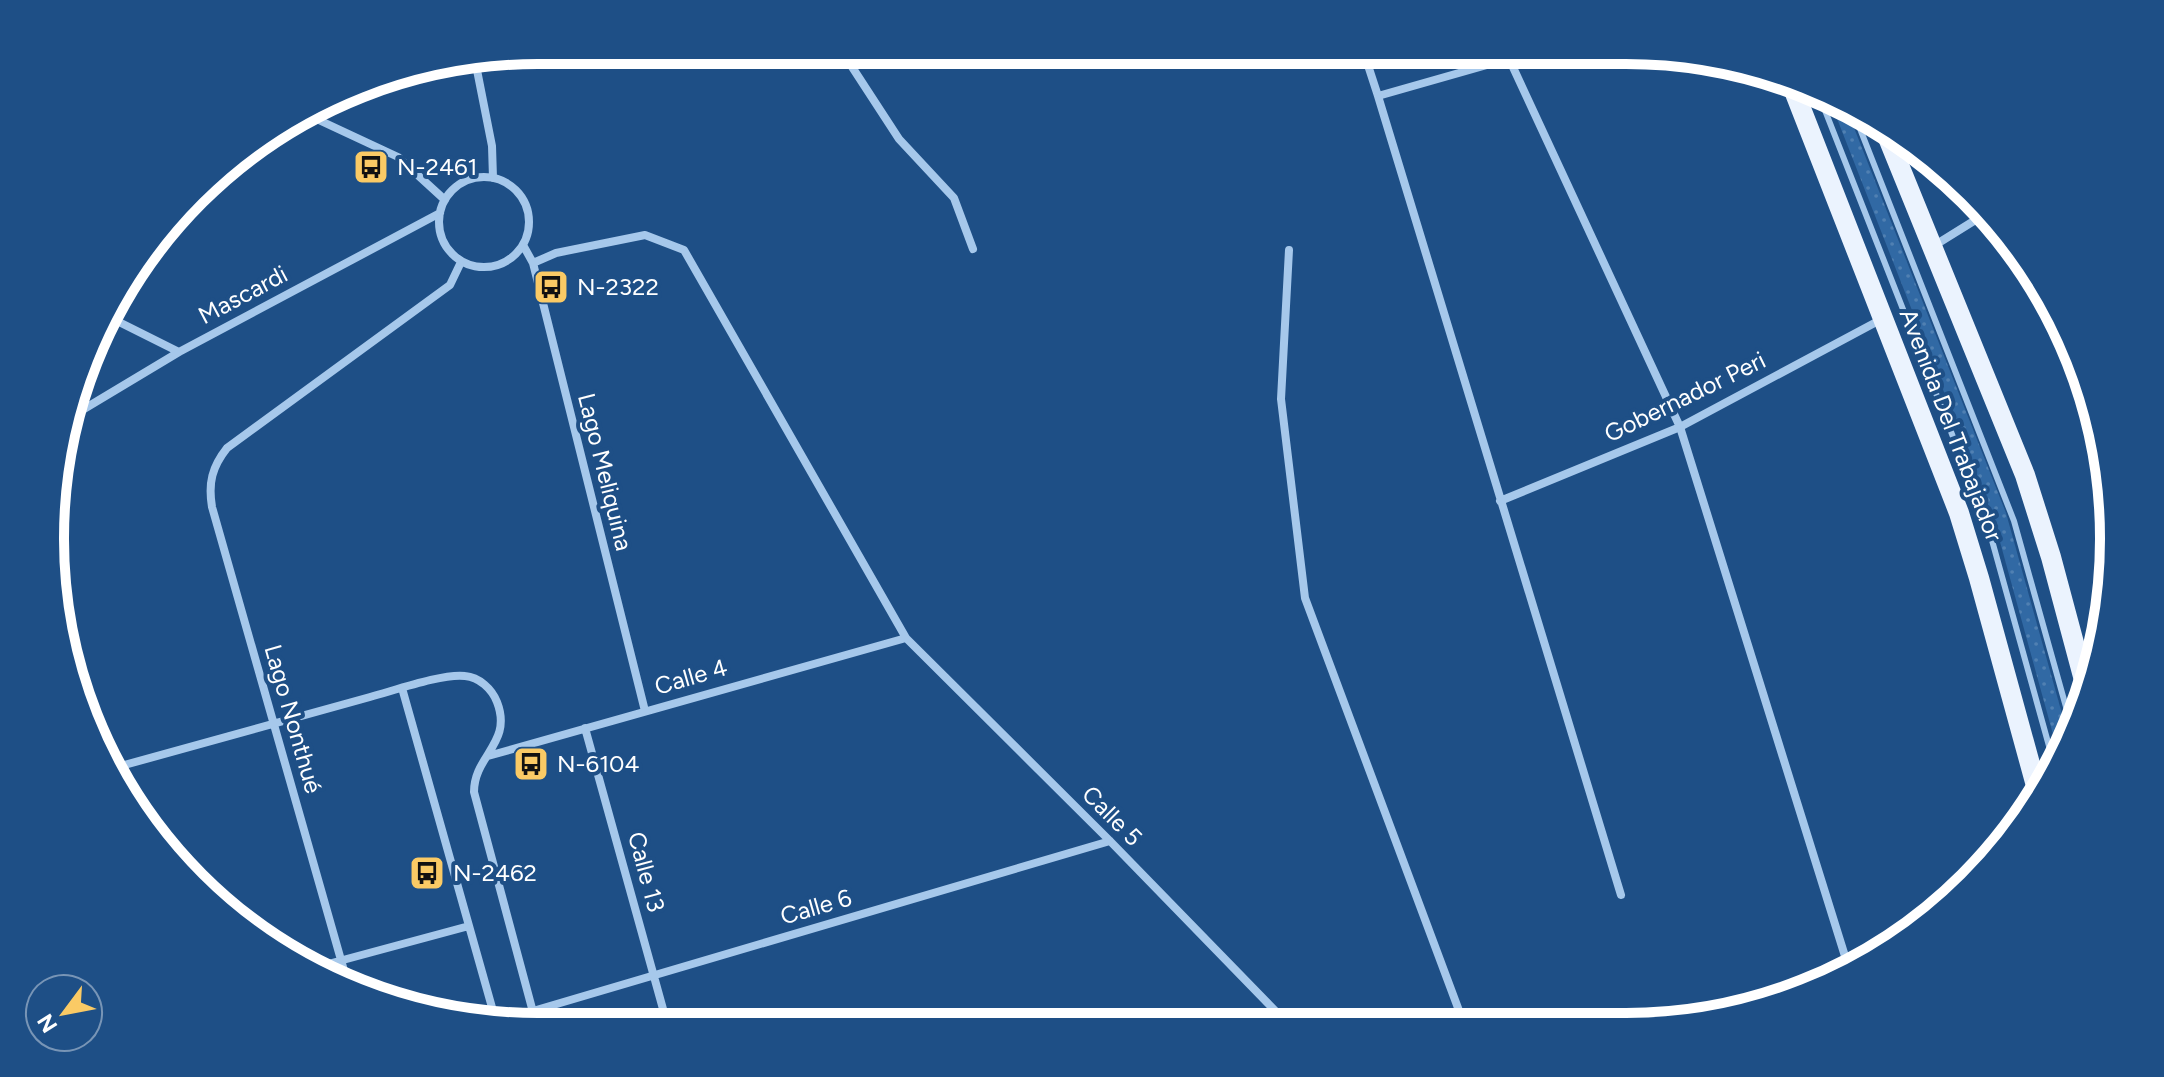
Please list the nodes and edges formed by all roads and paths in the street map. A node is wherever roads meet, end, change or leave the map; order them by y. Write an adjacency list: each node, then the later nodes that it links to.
1 (850, 64): 18 (street)
2 (1368, 64): 6 (street)
3 (1476, 64): 6 (street)
4 (1511, 64): 26 (street)
5 (477, 68): 12 (street)
6 (1378, 96): 27 (street)
7 (1796, 96): 22 (main road, Avenida Del Trabajador)
8 (1824, 108): 35 (lane)
9 (317, 119): 13 (street)
10 (1859, 126): 32 (lane)
11 (1891, 145): 17 (main road, Avenida Del Trabajador)
12 (493, 178): 13 (street); 16 (street)
13 (445, 200): 14 (street)
14 (440, 213): 20 (street); 24 (street, Mascardi)
15 (1976, 219): 17 (street)
16 (523, 245): 20 (street); 21 (street, Lago Meliquina)
17 (1931, 247): 29 (main road, Avenida Del Trabajador)
18 (973, 249)
19 (1289, 250): 51 (street)
20 (461, 262): 33 (street, Lago Nonthué)
21 (533, 263): 28 (street, Calle 5); 31 (street, Lago Meliquina)
22 (1883, 319): 26 (street, Gobernador Peri); 38 (main road, Avenida Del Trabajador)
23 (117, 321): 24 (street)
24 (179, 352): 25 (street, Mascardi)
25 (82, 410)
26 (1680, 427): 27 (street, Gobernador Peri); 42 (street)
27 (1500, 501): 40 (street)
28 (906, 638): 31 (street, Calle 4); 39 (street, Calle 5)
29 (2081, 670)
30 (402, 688): 33 (street); 36 (street); 41 (street)
31 (645, 711): 34 (street, Calle 4)
32 (2067, 711)
33 (274, 724): 37 (street); 43 (street, Lago Nonthué)
34 (585, 728): 36 (street, Calle 4); 46 (street, Calle 13)
35 (2050, 750)
36 (488, 756): 48 (street)
37 (122, 766)
38 (2034, 779)
39 (1110, 841): 46 (street, Calle 6); 50 (street, Calle 5)
40 (1621, 895)
41 (469, 926): 43 (street); 47 (street)
42 (1846, 958)
43 (341, 961): 44 (street); 45 (street, Lago Nonthué)
44 (329, 964)
45 (344, 971)
46 (654, 976): 48 (street, Calle 6); 49 (street, Calle 13)
47 (493, 1011)
48 (533, 1011)
49 (664, 1013)
50 (1277, 1013)
51 (1460, 1013)

